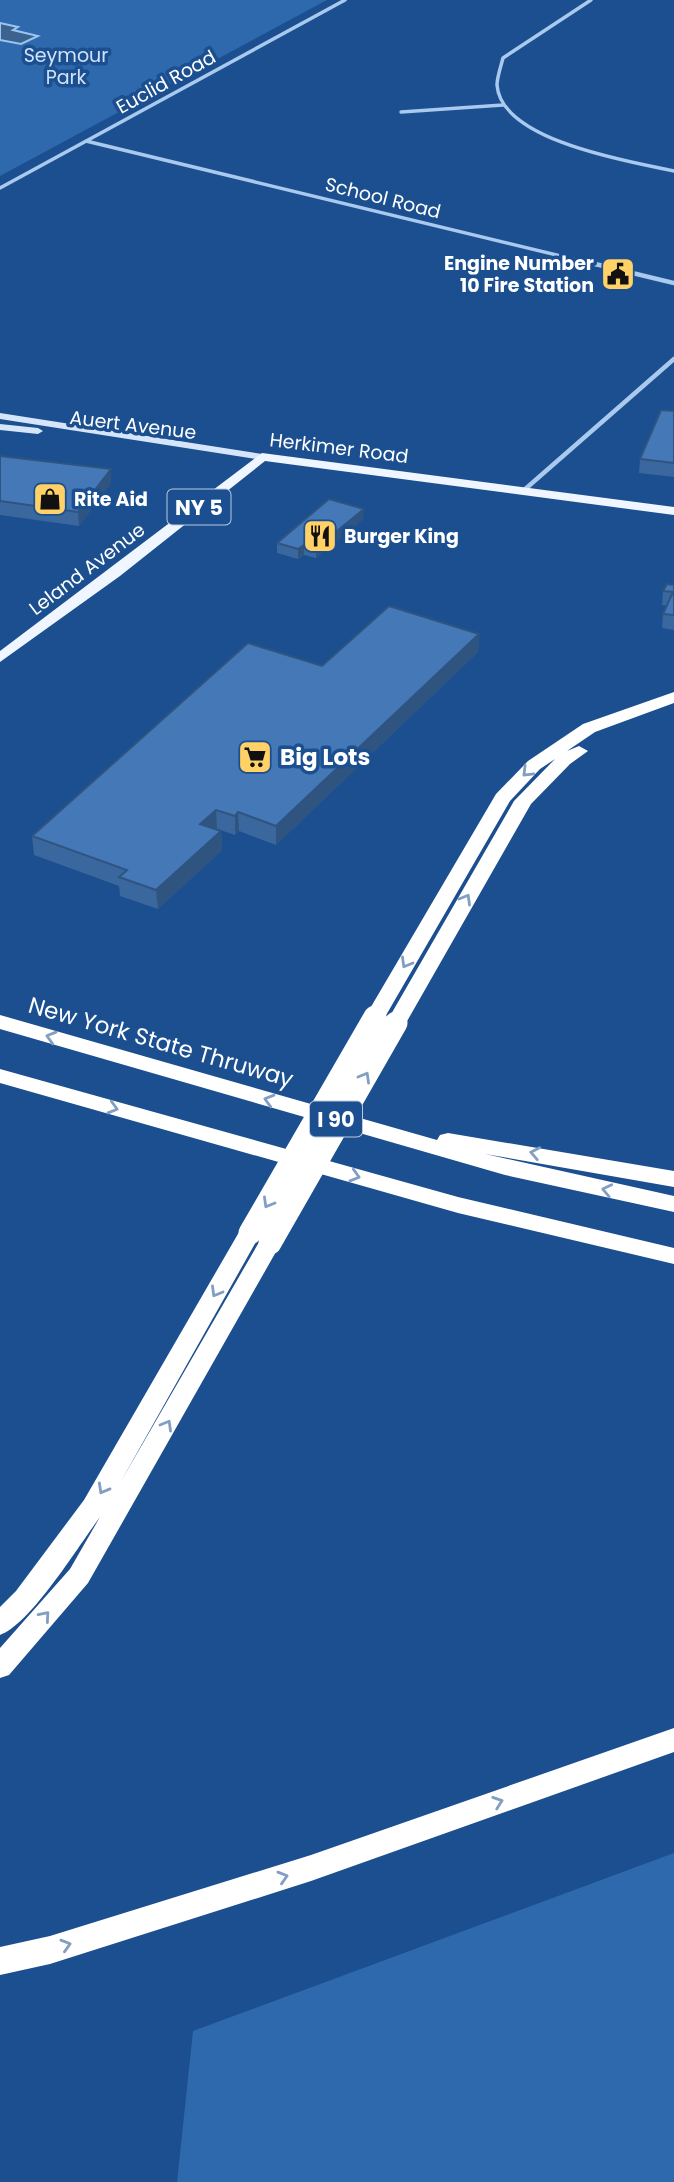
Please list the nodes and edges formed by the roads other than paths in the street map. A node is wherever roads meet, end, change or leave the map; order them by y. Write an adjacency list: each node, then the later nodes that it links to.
1 (345, 0): 5 (street, Euclid Road)
2 (591, 0): 3 (street)
3 (503, 105): 4 (street); 6 (street)
4 (401, 112)
5 (86, 141): 7 (street, Euclid Road); 8 (street, School Road)
6 (674, 171)
7 (0, 187)
8 (674, 283)
9 (674, 359): 13 (street)
10 (0, 416): 12 (main road, Herkimer Road)
11 (0, 426): 12 (main road, Auert Avenue)
12 (262, 457): 13 (main road, Herkimer Road); 15 (main road, Leland Avenue / NY 5)
13 (523, 491): 14 (main road, Herkimer Road)
14 (674, 511)
15 (0, 658)
16 (674, 697): 18 (highway, one-way to 18)
17 (674, 708): 18 (highway, one-way to 17)
18 (386, 1020): 24 (highway, bridge)
19 (0, 1022): 21 (highway, New York State Thruway / I 90, one-way to 19)
20 (0, 1076): 25 (highway, I 90, one-way to 25)
21 (379, 1132): 22 (highway, one-way to 21); 23 (highway, New York State Thruway / I 90, one-way to 21)
22 (674, 1179)
23 (674, 1204)
24 (260, 1238): 26 (highway, one-way to 26); 27 (highway, one-way to 24)
25 (674, 1256)
26 (0, 1624)
27 (0, 1667)
28 (674, 1740): 29 (highway, one-way to 28)
29 (0, 1961)

